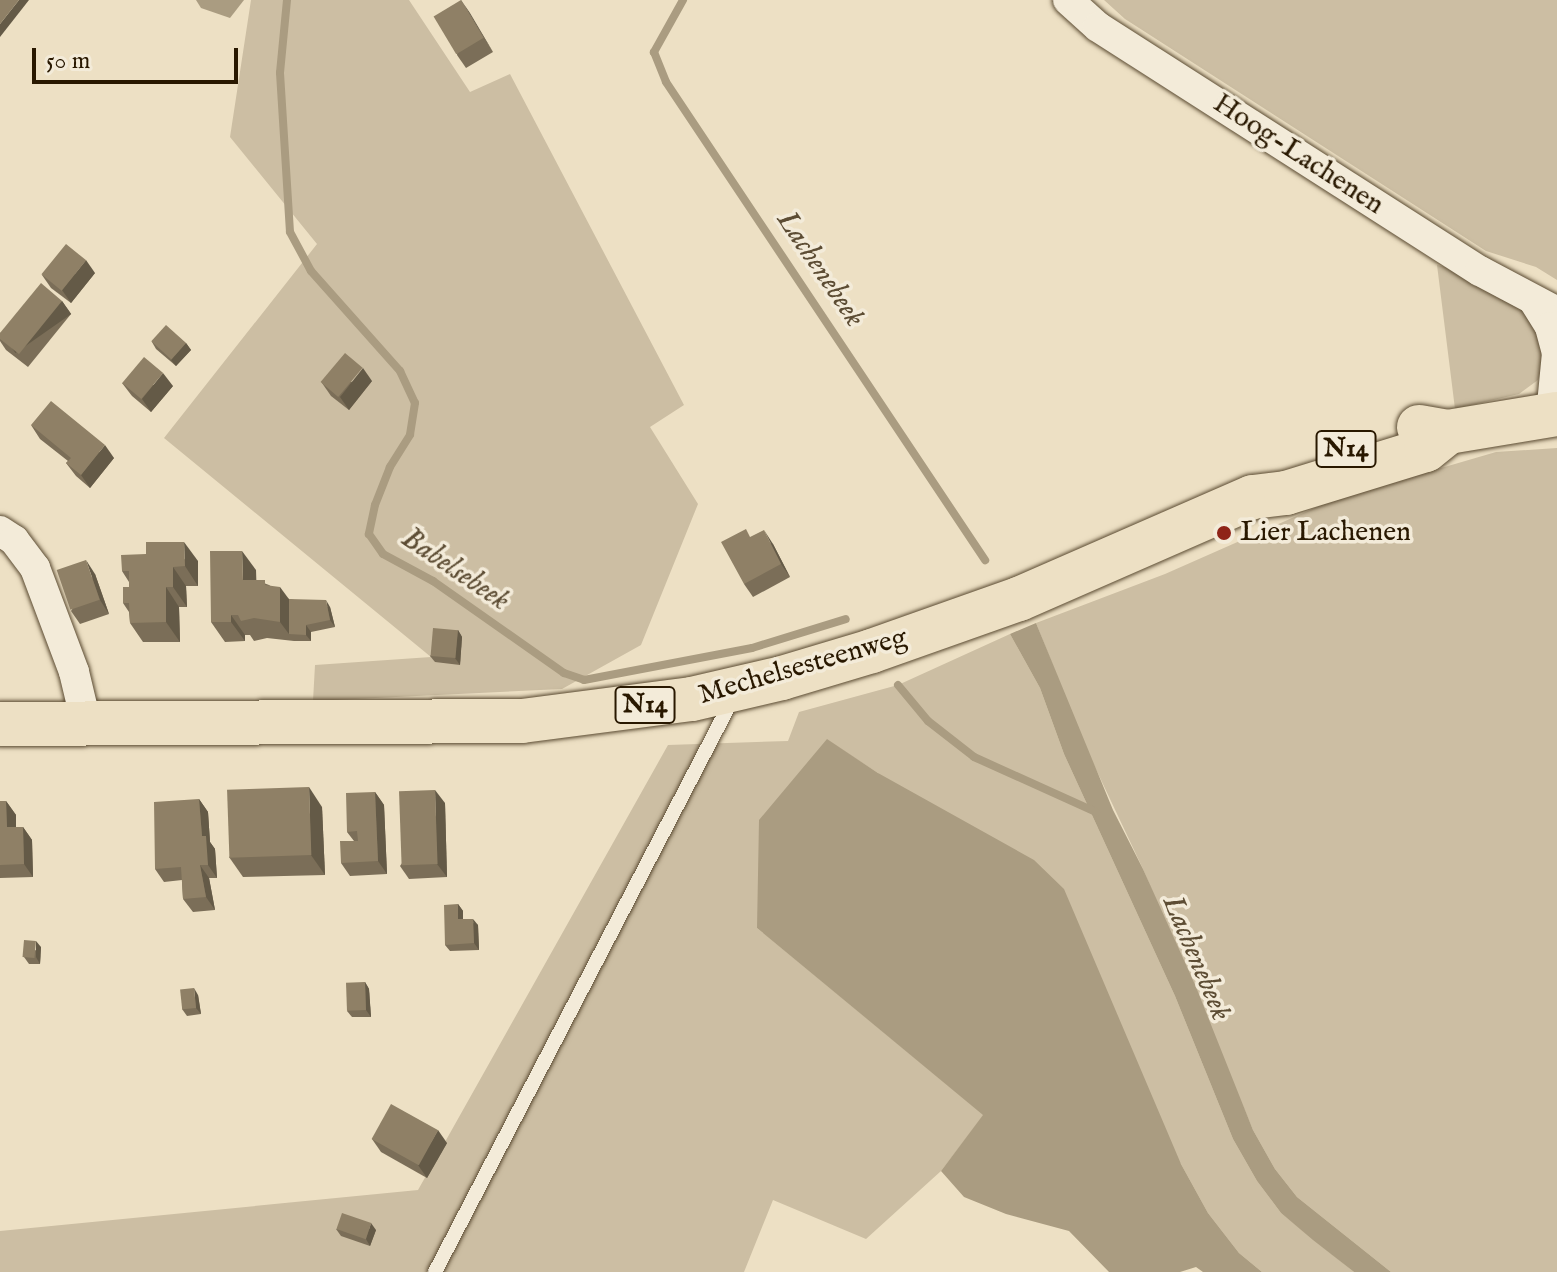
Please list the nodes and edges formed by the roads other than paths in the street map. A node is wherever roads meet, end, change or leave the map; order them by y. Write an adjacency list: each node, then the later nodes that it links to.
1 (1068, 0): 2 (street, Hoog-Lachenen)
2 (1545, 306): 3 (street, Hoog-Lachenen)
3 (1554, 414): 5 (main road, Mechelsesteenweg / N14)
4 (0, 531): 7 (street)
5 (737, 689): 7 (main road, Mechelsesteenweg / N14); 8 (lane)
6 (0, 724): 7 (main road, Mechelsesteenweg / N14)
7 (87, 726)
8 (435, 1272)

